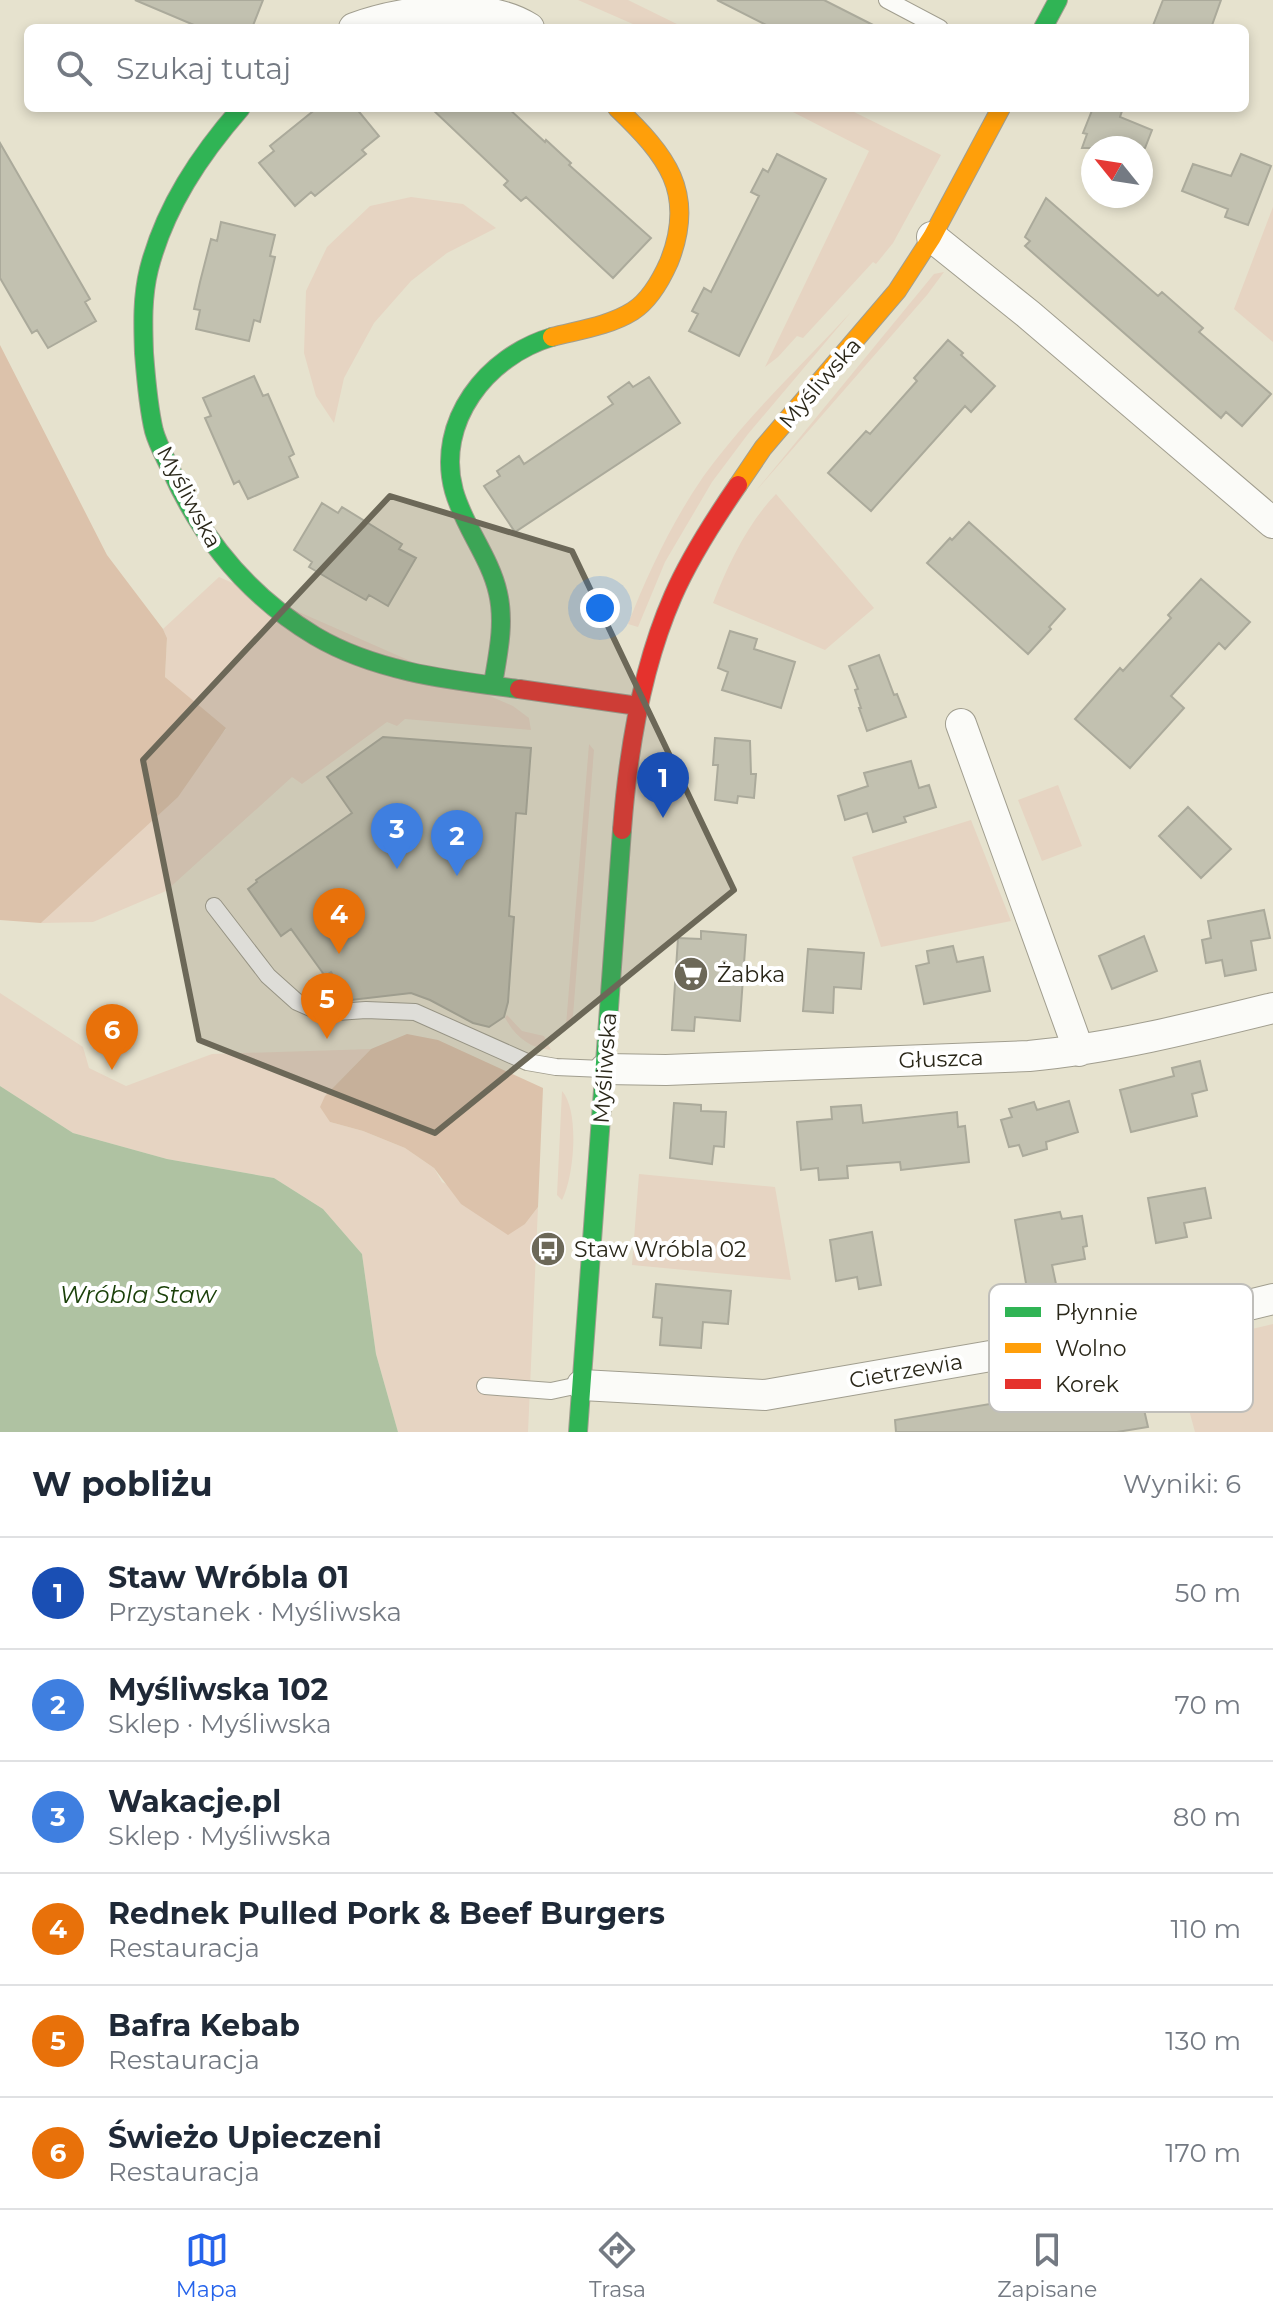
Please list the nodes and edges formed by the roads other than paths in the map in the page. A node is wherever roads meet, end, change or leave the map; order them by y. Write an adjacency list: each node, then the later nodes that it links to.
1 (887, 0): 5 (lane)
2 (1058, 0): 6 (street)
3 (365, 24): 4 (street)
4 (524, 24)
5 (932, 24)
6 (1045, 24)
7 (238, 112): 12 (street, Myśliwska)
8 (621, 112): 12 (street)
9 (999, 112): 10 (street, Myśliwska)
10 (932, 237): 11 (street); 13 (street, Myśliwska)
11 (1273, 523)
12 (493, 684): 13 (street, Myśliwska)
13 (638, 706): 18 (street, Myśliwska)
14 (961, 724): 17 (street)
15 (214, 906): 18 (lane)
16 (1273, 1008): 17 (street, Głuszca)
17 (1079, 1051): 18 (street, Głuszca)
18 (605, 1069): 22 (street, Myśliwska)
19 (1273, 1299): 20 (street, Cietrzewia)
20 (1253, 1304)
21 (989, 1356): 22 (street, Cietrzewia)
22 (582, 1385): 23 (lane); 24 (street, Myśliwska)
23 (485, 1386)
24 (578, 1432)

